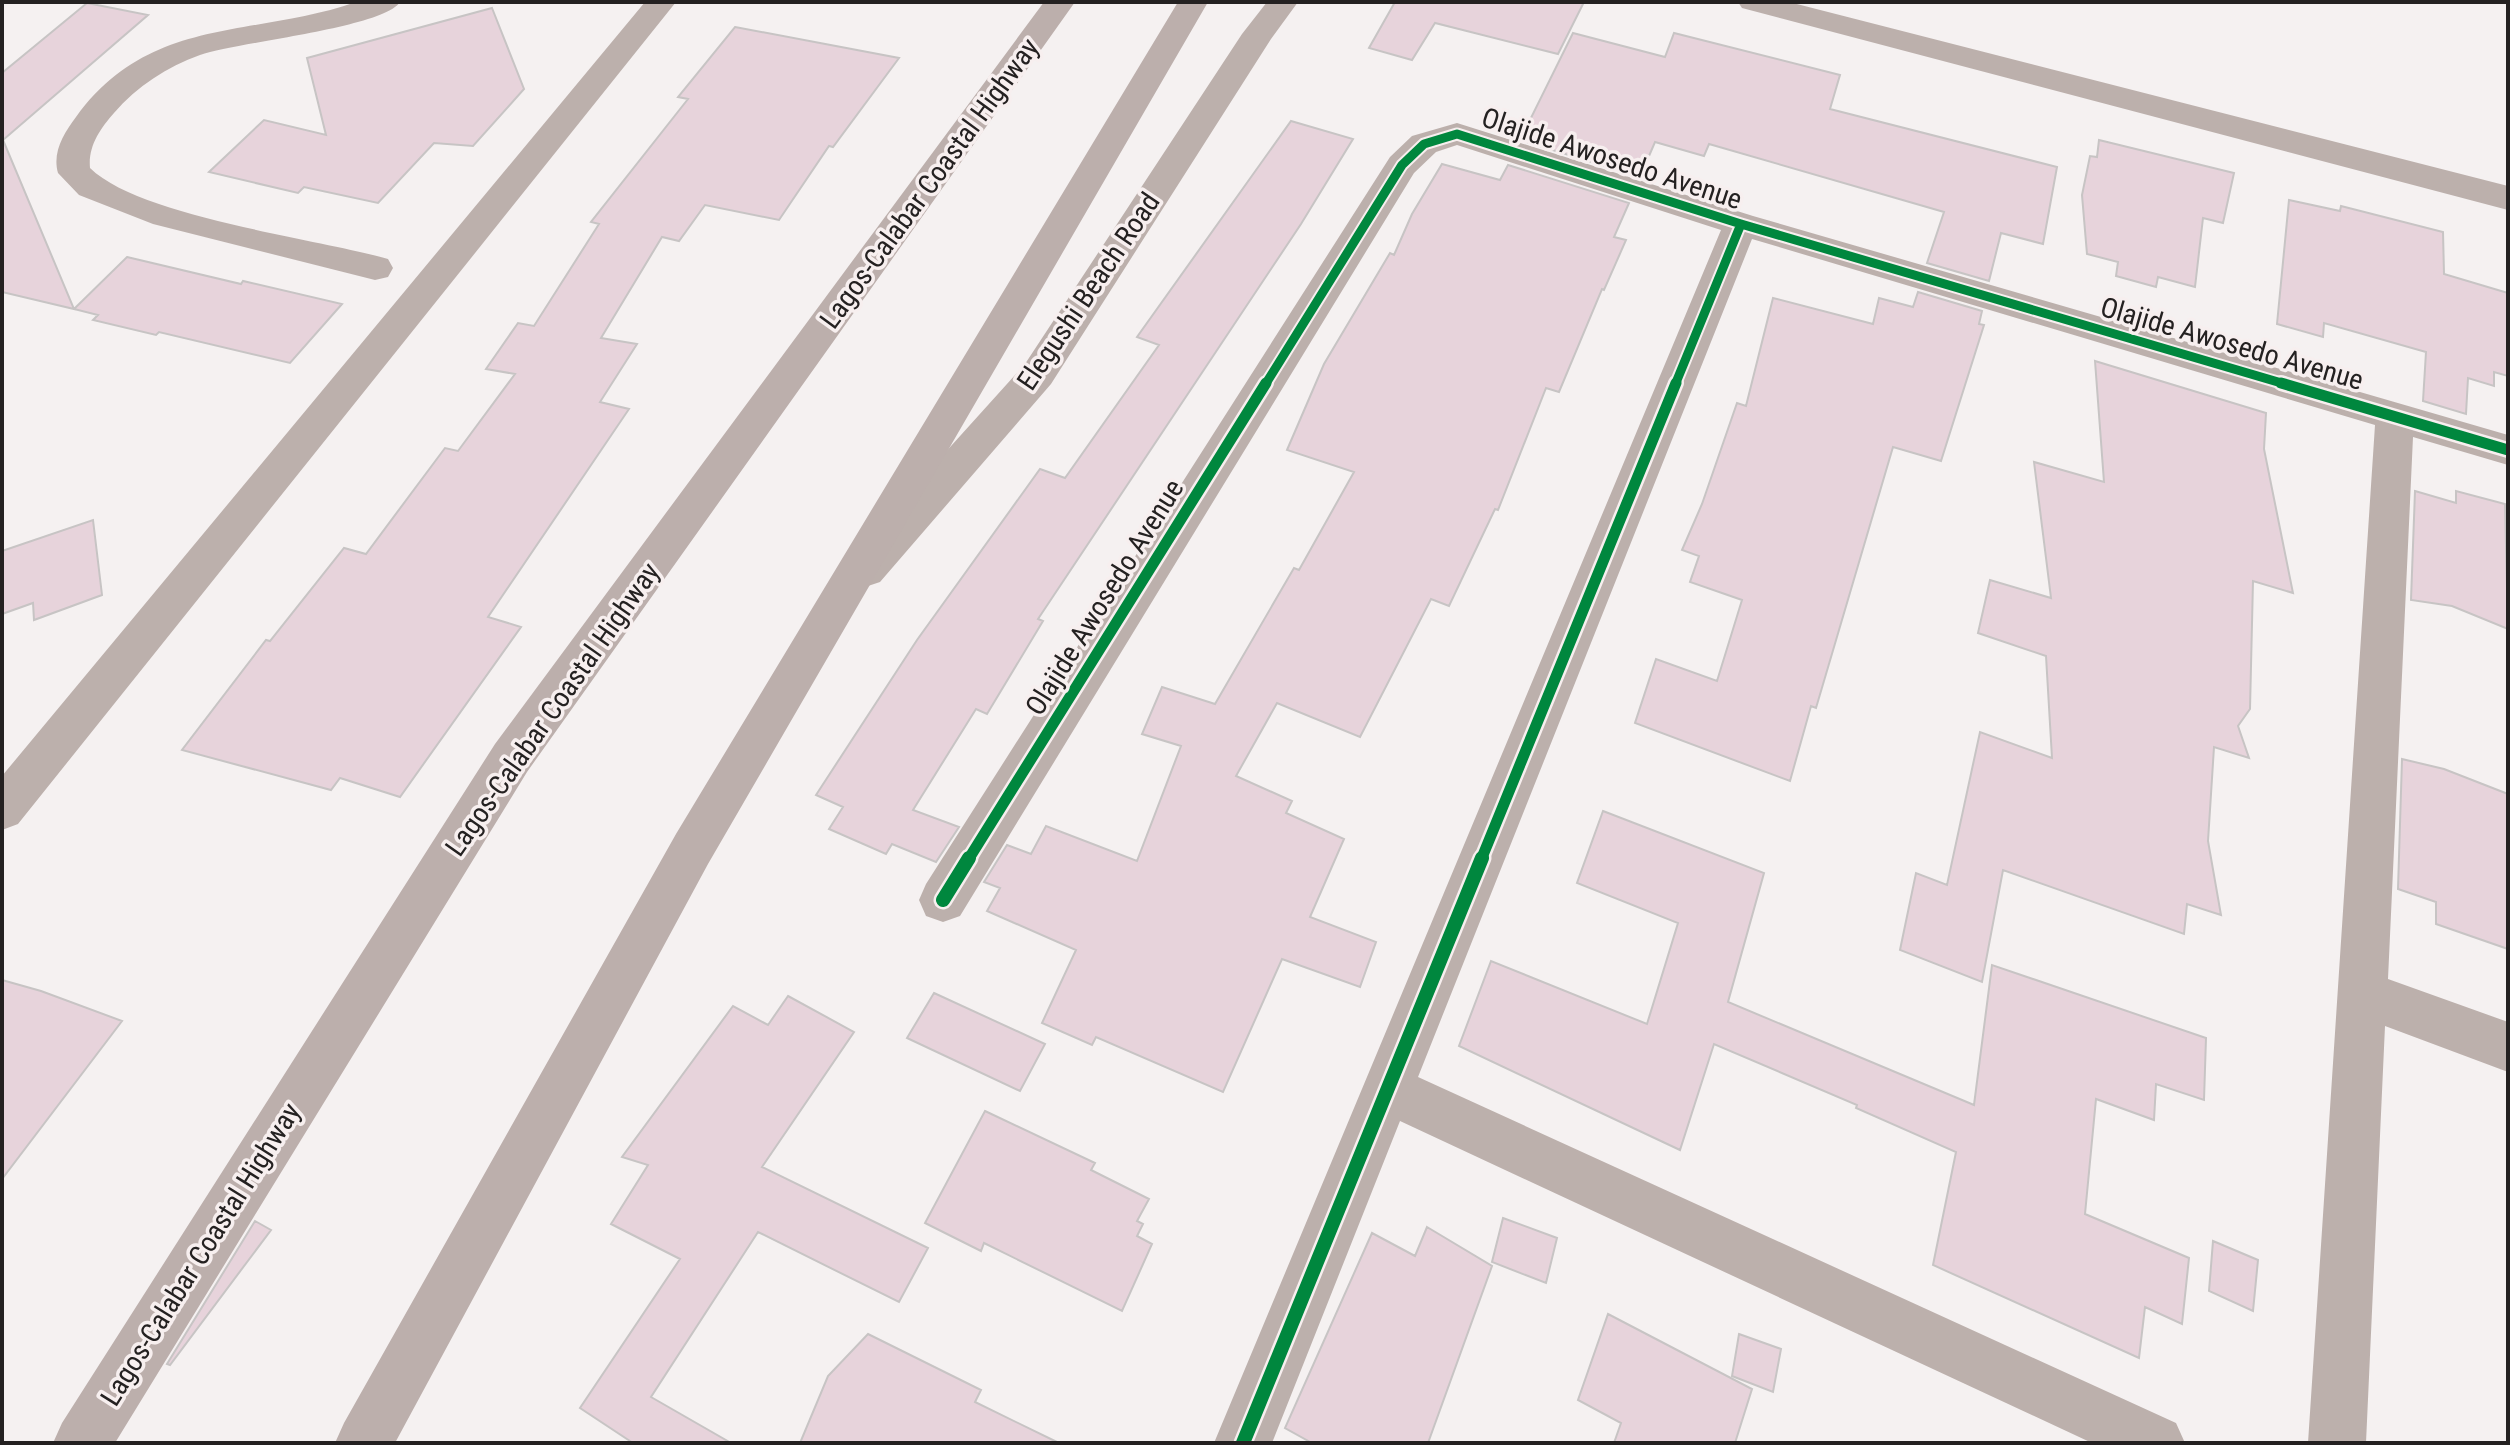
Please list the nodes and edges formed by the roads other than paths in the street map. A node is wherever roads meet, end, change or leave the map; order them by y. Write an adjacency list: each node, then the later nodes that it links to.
1 (385, 2): 9 (street)
2 (661, 2): 13 (street)
3 (1060, 2): 18 (highway, Lagos-Calabar Coastal Highway)
4 (1193, 2): 12 (highway)
5 (1283, 2): 12 (street, Elegushi Beach Road)
6 (1753, 2): 7 (street)
7 (2508, 198)
8 (1741, 224): 10 (street, Olajide Awosedo Avenue); 14 (street, Olajide Awosedo Avenue); 17 (street)
9 (375, 268)
10 (2395, 416): 11 (street, Olajide Awosedo Avenue); 15 (street)
11 (2508, 450)
12 (840, 599): 19 (highway)
13 (2, 810)
14 (943, 900)
15 (2362, 993): 16 (street); 22 (street)
16 (2508, 1047)
17 (1388, 1089): 20 (street); 21 (street)
18 (82, 1443)
19 (364, 1443)
20 (1243, 1443)
21 (2156, 1443)
22 (2337, 1443)

